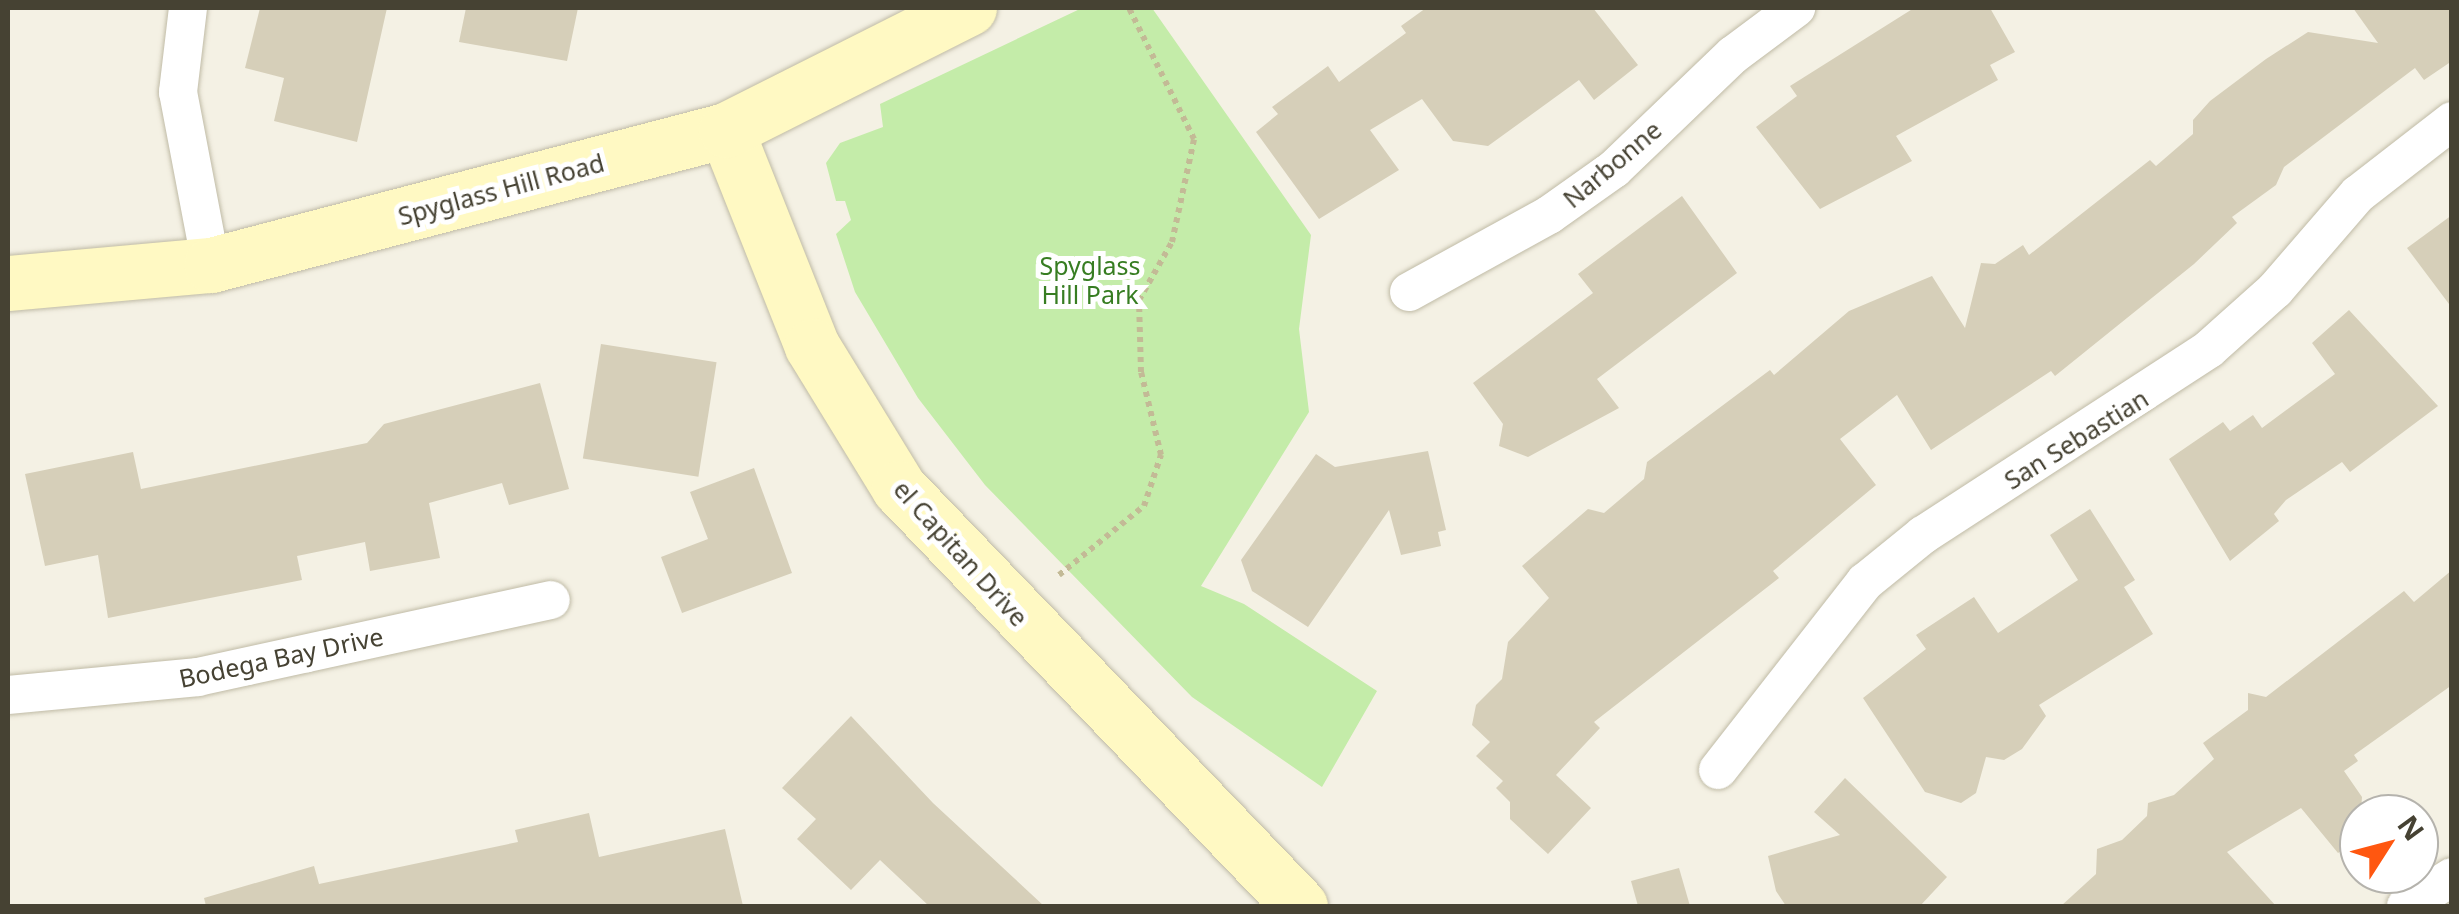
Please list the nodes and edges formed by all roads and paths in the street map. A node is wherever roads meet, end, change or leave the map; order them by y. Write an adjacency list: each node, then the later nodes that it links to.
1 (188, 8): 7 (street)
2 (968, 8): 6 (main road, Spyglass Hill Road)
3 (1129, 8): 10 (path)
4 (1796, 8): 9 (street, Narbonne)
5 (2452, 122): 13 (street, San Sebastian)
6 (726, 130): 7 (main road, Spyglass Hill Road); 15 (main road, el Capitan Drive)
7 (211, 265): 8 (main road, Spyglass Hill Road)
8 (8, 283)
9 (1409, 292)
10 (1059, 575)
11 (550, 600): 12 (street, Bodega Bay Drive)
12 (8, 695)
13 (1718, 770)
14 (2452, 877): 16 (street)
15 (1300, 906)
16 (2406, 906)

